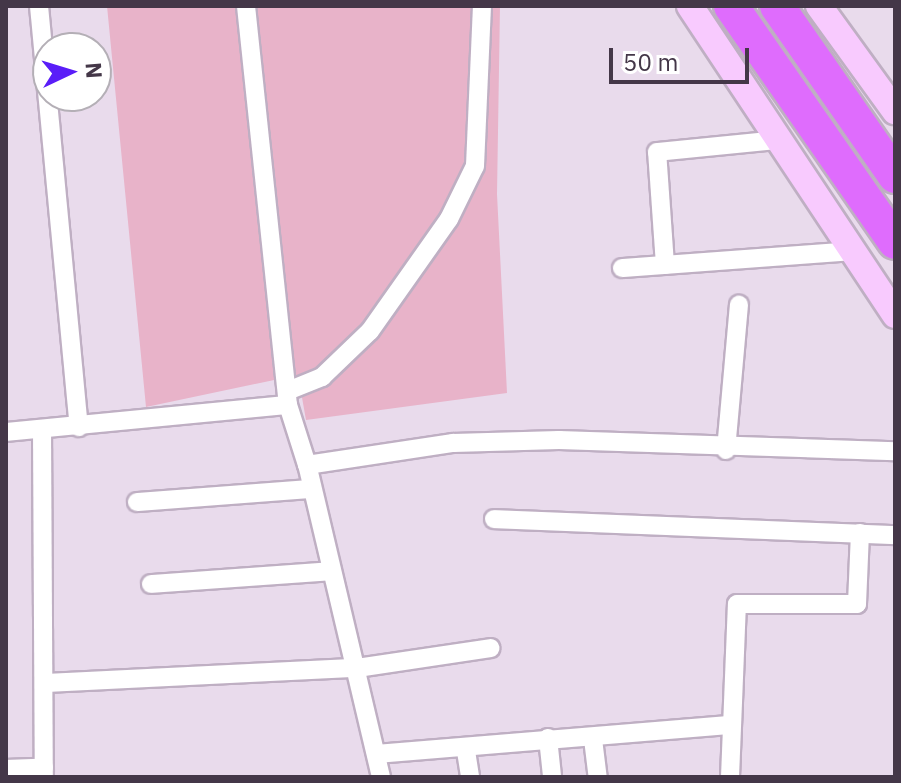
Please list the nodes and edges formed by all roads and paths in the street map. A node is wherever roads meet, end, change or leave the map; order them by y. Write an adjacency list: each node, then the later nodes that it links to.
1 (39, 6): 18 (street)
2 (246, 6): 17 (street)
3 (482, 6): 17 (street)
4 (690, 6): 9 (street)
5 (731, 6): 11 (highway)
6 (777, 6): 10 (highway)
7 (819, 6): 8 (street)
8 (895, 111)
9 (777, 140): 12 (street); 13 (street)
10 (895, 176)
11 (895, 242)
12 (851, 251): 13 (street); 16 (street)
13 (665, 265): 14 (street)
14 (622, 268)
15 (739, 305): 21 (street)
16 (895, 315)
17 (289, 397): 18 (street); 23 (street)
18 (79, 427): 19 (street)
19 (42, 430): 20 (street); 33 (street)
20 (6, 432)
21 (726, 450): 22 (street); 23 (street)
22 (895, 451)
23 (307, 465): 24 (street)
24 (311, 489): 25 (street); 29 (street)
25 (137, 502)
26 (494, 519): 27 (street)
27 (860, 533): 28 (street); 34 (street)
28 (895, 535)
29 (332, 571): 30 (street); 32 (street)
30 (151, 584)
31 (491, 648): 32 (street)
32 (357, 668): 33 (street); 38 (street)
33 (46, 683): 40 (street)
34 (732, 725): 36 (street); 45 (street)
35 (548, 738): 36 (street); 37 (street); 43 (street)
36 (593, 739): 44 (street)
37 (466, 751): 38 (street); 42 (street)
38 (376, 754): 41 (street)
39 (6, 769): 40 (street)
40 (44, 772)
41 (381, 777)
42 (470, 777)
43 (552, 777)
44 (598, 777)
45 (730, 777)

